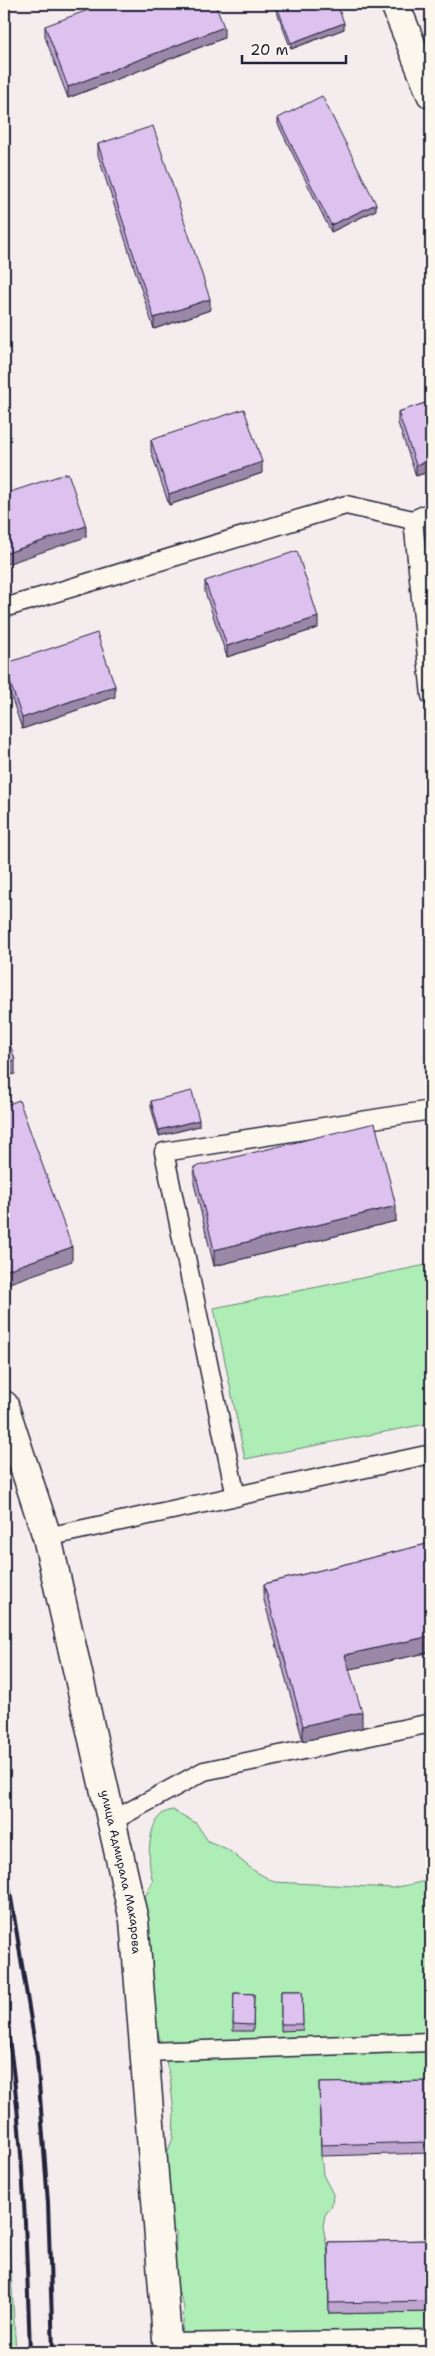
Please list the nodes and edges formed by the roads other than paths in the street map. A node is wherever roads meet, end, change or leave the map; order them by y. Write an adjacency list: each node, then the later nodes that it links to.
1 (395, 4): 2 (street)
2 (431, 94)
3 (431, 512): 4 (lane)
4 (413, 520): 5 (lane); 6 (lane)
5 (4, 608)
6 (431, 696)
7 (431, 1110): 10 (lane)
8 (4, 1404): 11 (street, улица Адмирала Макарова)
9 (431, 1454): 10 (lane)
10 (236, 1496): 11 (lane)
11 (47, 1537): 13 (street, улица Адмирала Макарова)
12 (431, 1723): 13 (lane)
13 (112, 1821): 15 (street, улица Адмирала Макарова)
14 (431, 2042): 15 (lane)
15 (144, 2052): 17 (street, улица Адмирала Макарова)
16 (431, 2339): 17 (lane)
17 (168, 2348)

